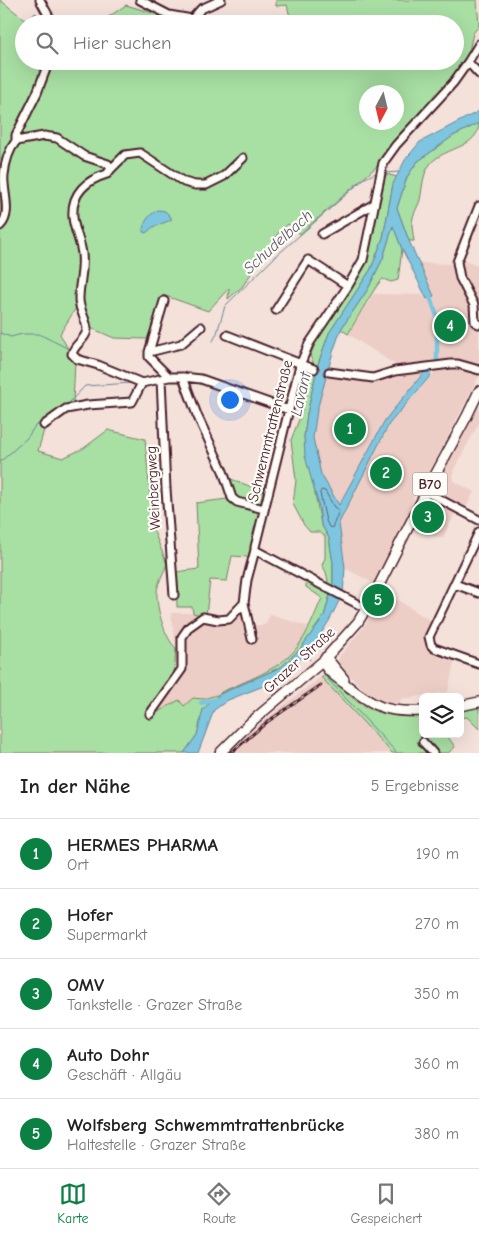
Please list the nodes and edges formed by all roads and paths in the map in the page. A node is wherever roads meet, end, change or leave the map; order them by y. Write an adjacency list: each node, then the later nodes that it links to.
1 (40, 0): 4 (street)
2 (140, 0): 5 (street)
3 (221, 0): 6 (street)
4 (48, 15)
5 (169, 15)
6 (196, 15)
7 (478, 46): 8 (street, Schwemmtrattenstraße)
8 (468, 62): 9 (street, Schwemmtrattenstraße); 12 (street)
9 (464, 67)
10 (46, 70): 13 (street)
11 (462, 70): 16 (street, Schwemmtrattenstraße)
12 (479, 74)
13 (16, 141): 15 (street); 18 (street)
14 (243, 158): 15 (street)
15 (110, 169): 34 (street)
16 (374, 204): 19 (street); 20 (street, Schwemmtrattenstraße)
17 (479, 206): 23 (street)
18 (0, 226)
19 (322, 234)
20 (348, 286): 22 (street); 27 (street, Schwemmtrattenstraße)
21 (164, 301): 26 (street)
22 (276, 310)
23 (479, 324)
24 (201, 327): 26 (street)
25 (227, 335): 27 (street)
26 (149, 352): 32 (street)
27 (300, 364): 28 (street); 36 (street, Schwemmtrattenstraße)
28 (314, 369)
29 (479, 370): 30 (street)
30 (329, 372)
31 (183, 376): 32 (street); 36 (street); 39 (street)
32 (170, 377): 33 (street)
33 (161, 379): 34 (street); 45 (street, Weinbergweg)
34 (142, 383): 37 (street)
35 (479, 391): 38 (main road, Grazer Straße / B70)
36 (289, 410): 39 (street, Schwemmtrattenstraße)
37 (44, 426)
38 (426, 492): 40 (street); 47 (main road, Grazer Straße / B70)
39 (264, 509): 42 (street, Schwemmtrattenstraße)
40 (479, 520)
41 (479, 532): 43 (street)
42 (255, 550): 46 (street, Schwemmtrattenstraße); 47 (street)
43 (455, 584): 44 (street); 50 (street)
44 (479, 593)
45 (174, 595)
46 (244, 603): 48 (street); 57 (street)
47 (367, 609): 49 (main road, Grazer Straße / B70)
48 (252, 639)
49 (324, 659): 51 (main road); 52 (main road, Grazer Straße / B70); 53 (main road)
50 (479, 664)
51 (329, 671): 52 (main road); 53 (main road)
52 (295, 684): 59 (main road, Grazer Straße / B70)
53 (354, 691): 56 (main road)
54 (479, 702): 55 (main road)
55 (464, 705)
56 (419, 711)
57 (150, 714)
58 (423, 742): 60 (street)
59 (220, 753)
60 (433, 753)

